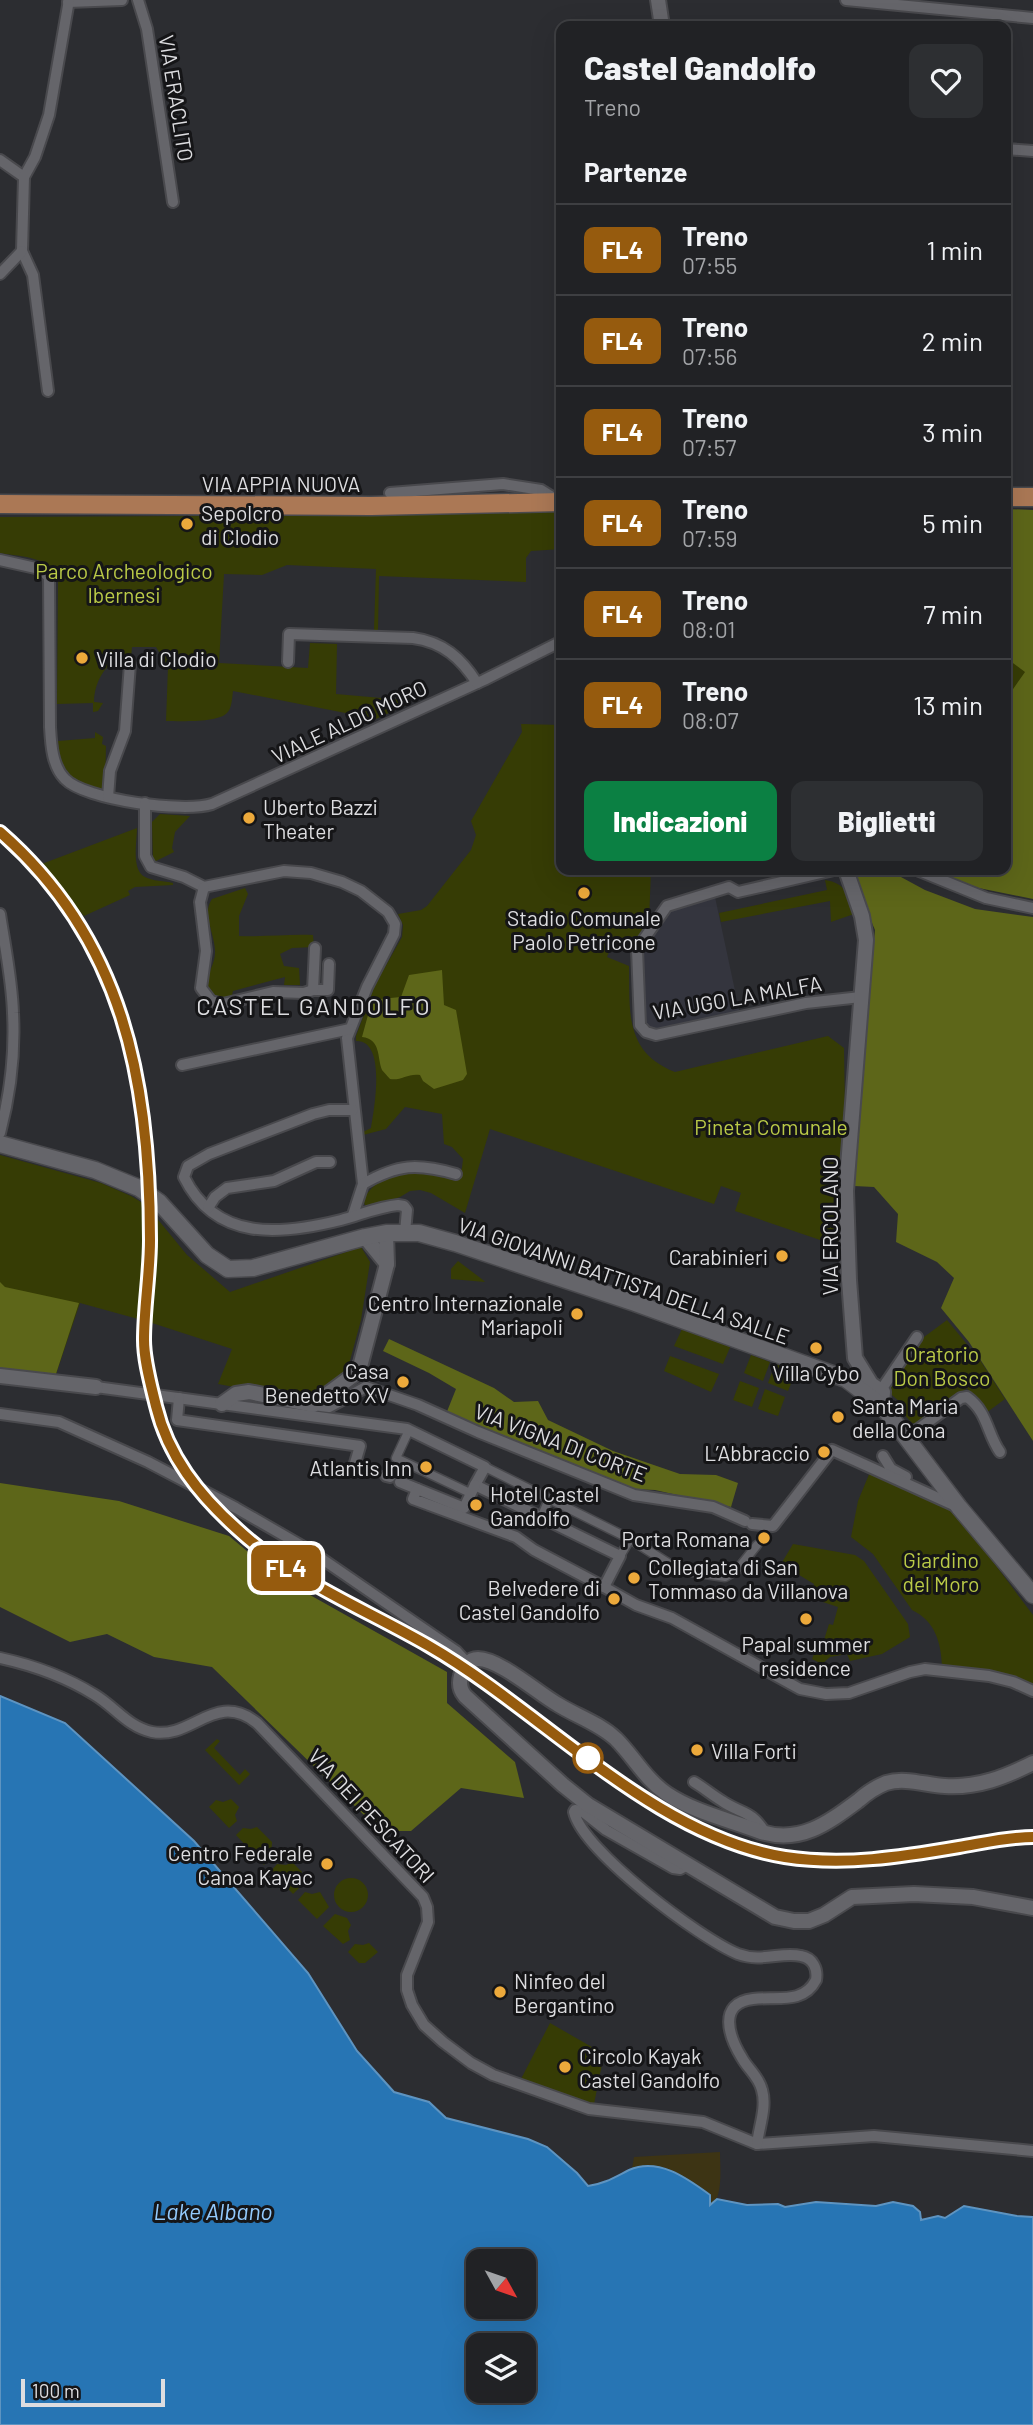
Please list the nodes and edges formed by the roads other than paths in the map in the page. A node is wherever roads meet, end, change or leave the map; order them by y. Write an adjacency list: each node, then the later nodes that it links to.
1 (122, 0): 5 (street)
2 (138, 0): 12 (street, VIA ERACLITO)
3 (658, 0): 7 (street)
4 (846, 0): 6 (street)
5 (68, 1): 11 (street)
6 (1033, 19)
7 (661, 21)
8 (1011, 150): 9 (street)
9 (1033, 152)
10 (0, 160): 11 (street)
11 (24, 177): 13 (street)
12 (173, 202)
13 (22, 251): 14 (street); 15 (street)
14 (0, 274)
15 (48, 391)
16 (390, 493): 19 (street)
17 (1011, 497): 18 (main road)
18 (1033, 498)
19 (556, 499)
20 (556, 502): 21 (main road, VIA APPIA NUOVA)
21 (0, 505)
22 (0, 559): 27 (street, VIALE ALDO MORO)
23 (556, 644): 26 (street, VIALE ALDO MORO)
24 (288, 662): 26 (street)
25 (130, 664): 27 (street)
26 (477, 683): 28 (street, VIALE ALDO MORO)
27 (108, 797): 28 (street, VIALE ALDO MORO)
28 (145, 803): 32 (street)
29 (812, 875): 38 (street, VIA UGO LA MALFA)
30 (847, 875): 38 (street, VIA ERCOLANO)
31 (929, 875): 33 (street)
32 (204, 887): 37 (street); 39 (street)
33 (1033, 908)
34 (0, 914): 42 (street)
35 (315, 948): 37 (street)
36 (329, 964): 37 (street)
37 (313, 990)
38 (861, 997): 57 (street, VIA ERCOLANO)
39 (350, 1029): 40 (street); 41 (street)
40 (183, 1065)
41 (353, 1110): 46 (street); 47 (street)
42 (0, 1133)
43 (0, 1144): 51 (main road, VIA GIOVANNI BATTISTA DELLA SALLE)
44 (330, 1162): 47 (street)
45 (456, 1174): 46 (street)
46 (363, 1184): 48 (street)
47 (208, 1208): 48 (street)
48 (353, 1215): 49 (street)
49 (405, 1232): 50 (main road, VIA GIOVANNI BATTISTA DELLA SALLE); 52 (street); 57 (main road, VIA GIOVANNI BATTISTA DELLA SALLE)
50 (386, 1233): 51 (main road, VIA GIOVANNI BATTISTA DELLA SALLE); 52 (street)
51 (365, 1237): 52 (street)
52 (387, 1264): 59 (street)
53 (917, 1337): 57 (street)
54 (0, 1376): 55 (street)
55 (96, 1387): 56 (street)
56 (179, 1398): 58 (street); 66 (street)
57 (881, 1398): 62 (main road, VIA GIOVANNI BATTISTA DELLA SALLE)
58 (222, 1404): 59 (street); 61 (street)
59 (313, 1405): 70 (street, VIA VIGNA DI CORTE)
60 (0, 1414): 80 (street)
61 (409, 1430): 65 (street); 69 (street)
62 (906, 1438): 63 (street); 72 (main road, VIA GIOVANNI BATTISTA DELLA SALLE)
63 (1000, 1452)
64 (883, 1456): 70 (street)
65 (485, 1467): 69 (street); 71 (street)
66 (353, 1471)
67 (392, 1478): 68 (street)
68 (417, 1489): 69 (street); 77 (street)
69 (473, 1489): 73 (street)
70 (916, 1489): 72 (street)
71 (549, 1499): 73 (street); 74 (street)
72 (958, 1507): 78 (main road, VIA GIOVANNI BATTISTA DELLA SALLE)
73 (541, 1518): 76 (street)
74 (630, 1539): 75 (street); 76 (street)
75 (757, 1545)
76 (620, 1556): 77 (street)
77 (604, 1587): 81 (street)
78 (1033, 1595)
79 (0, 1658): 87 (street, VIA DEI PESCATORI)
80 (467, 1663): 84 (street); 85 (street)
81 (1033, 1691)
82 (1033, 1763): 84 (street)
83 (694, 1782): 84 (street)
84 (765, 1833)
85 (686, 1866): 86 (street); 87 (street)
86 (1033, 1908)
87 (757, 2144): 88 (street, VIA DEI PESCATORI)
88 (1033, 2151)

